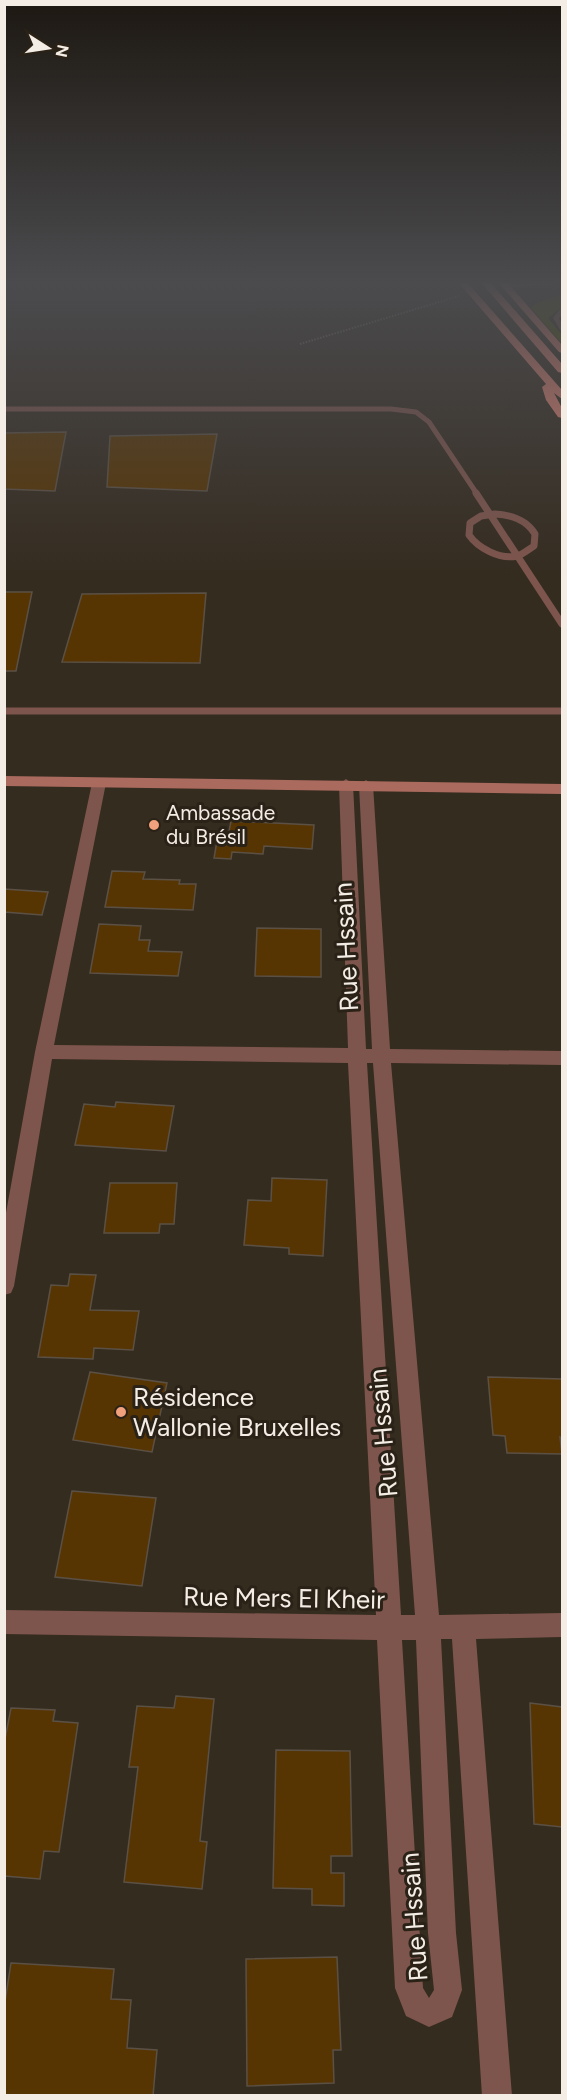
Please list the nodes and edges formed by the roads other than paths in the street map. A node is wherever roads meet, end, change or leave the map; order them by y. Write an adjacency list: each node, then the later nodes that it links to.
1 (546, 379): 5 (highway)
2 (547, 379): 3 (highway)
3 (562, 396)
4 (4, 409): 6 (lane)
5 (562, 415)
6 (490, 514): 7 (lane); 7 (lane); 7 (lane)
7 (517, 556): 8 (lane)
8 (562, 624)
9 (4, 711): 10 (lane)
10 (562, 711)
11 (4, 782): 12 (street)
12 (99, 783): 13 (street); 15 (street)
13 (356, 785): 14 (street); 16 (street, Rue Hssain); 17 (street, Rue Hssain)
14 (562, 789)
15 (44, 1052): 16 (street); 19 (street)
16 (357, 1054): 17 (street); 24 (street, Rue Hssain)
17 (381, 1055): 18 (street); 23 (street, Rue Hssain)
18 (562, 1058)
19 (4, 1286)
20 (4, 1622): 24 (street, Rue Mers El Kheir)
21 (562, 1625): 22 (street, Rue Mers El Kheir)
22 (463, 1626): 23 (street, Rue Mers El Kheir); 25 (street)
23 (428, 1627): 24 (street, Rue Mers El Kheir); 24 (street, Rue Hssain)
24 (389, 1628)
25 (497, 2096)

